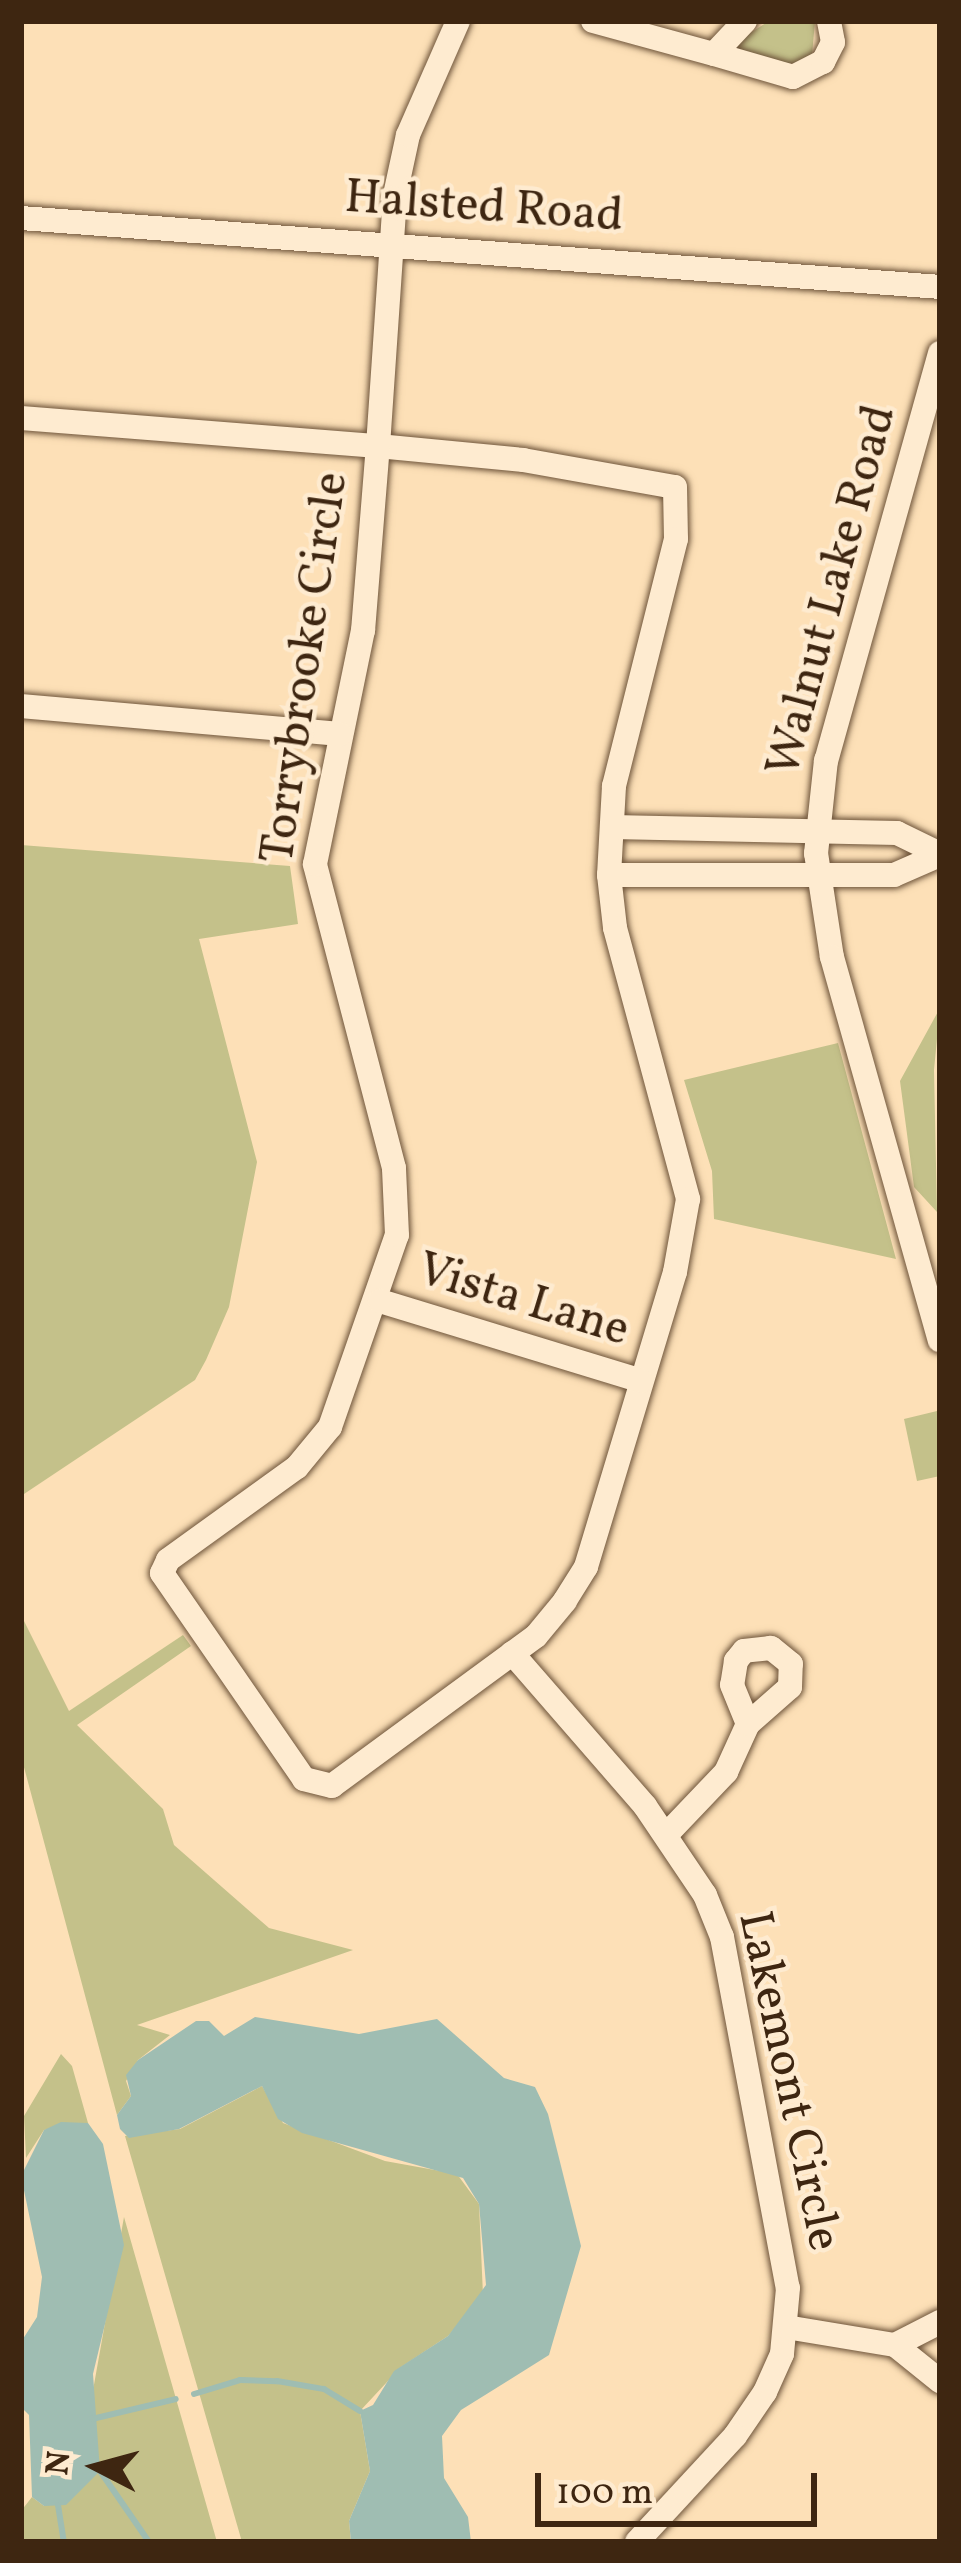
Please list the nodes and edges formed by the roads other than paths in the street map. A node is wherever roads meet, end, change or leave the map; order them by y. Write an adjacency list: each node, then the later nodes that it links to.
1 (458, 21): 7 (street, Torrybrooke Circle)
2 (593, 21): 5 (street)
3 (745, 21): 5 (street)
4 (829, 21): 5 (street)
5 (714, 54)
6 (21, 218): 7 (street, Halsted Road)
7 (390, 244): 8 (street, Halsted Road); 11 (street, Torrybrooke Circle)
8 (940, 287)
9 (940, 352): 15 (street, Walnut Lake Road)
10 (21, 418): 11 (street)
11 (378, 446): 13 (street, Torrybrooke Circle); 14 (street, Torrybrooke Circle)
12 (21, 706): 13 (street)
13 (340, 734): 19 (street, Torrybrooke Circle)
14 (612, 827): 15 (street); 18 (street, Torrybrooke Circle)
15 (817, 832): 16 (street); 17 (street, Walnut Lake Road)
16 (940, 855): 17 (street)
17 (817, 874): 18 (street); 20 (street, Walnut Lake Road)
18 (610, 875): 21 (street, Torrybrooke Circle)
19 (380, 1301): 21 (street, Vista Lane); 22 (street, Torrybrooke Circle)
20 (940, 1340)
21 (641, 1381): 22 (street, Torrybrooke Circle)
22 (512, 1653): 24 (street, Lakemont Circle)
23 (748, 1724): 24 (street)
24 (667, 1834): 26 (street, Lakemont Circle)
25 (940, 2322): 27 (street)
26 (786, 2326): 27 (street); 29 (street, Lakemont Circle)
27 (895, 2345): 28 (street)
28 (940, 2381)
29 (637, 2542)

